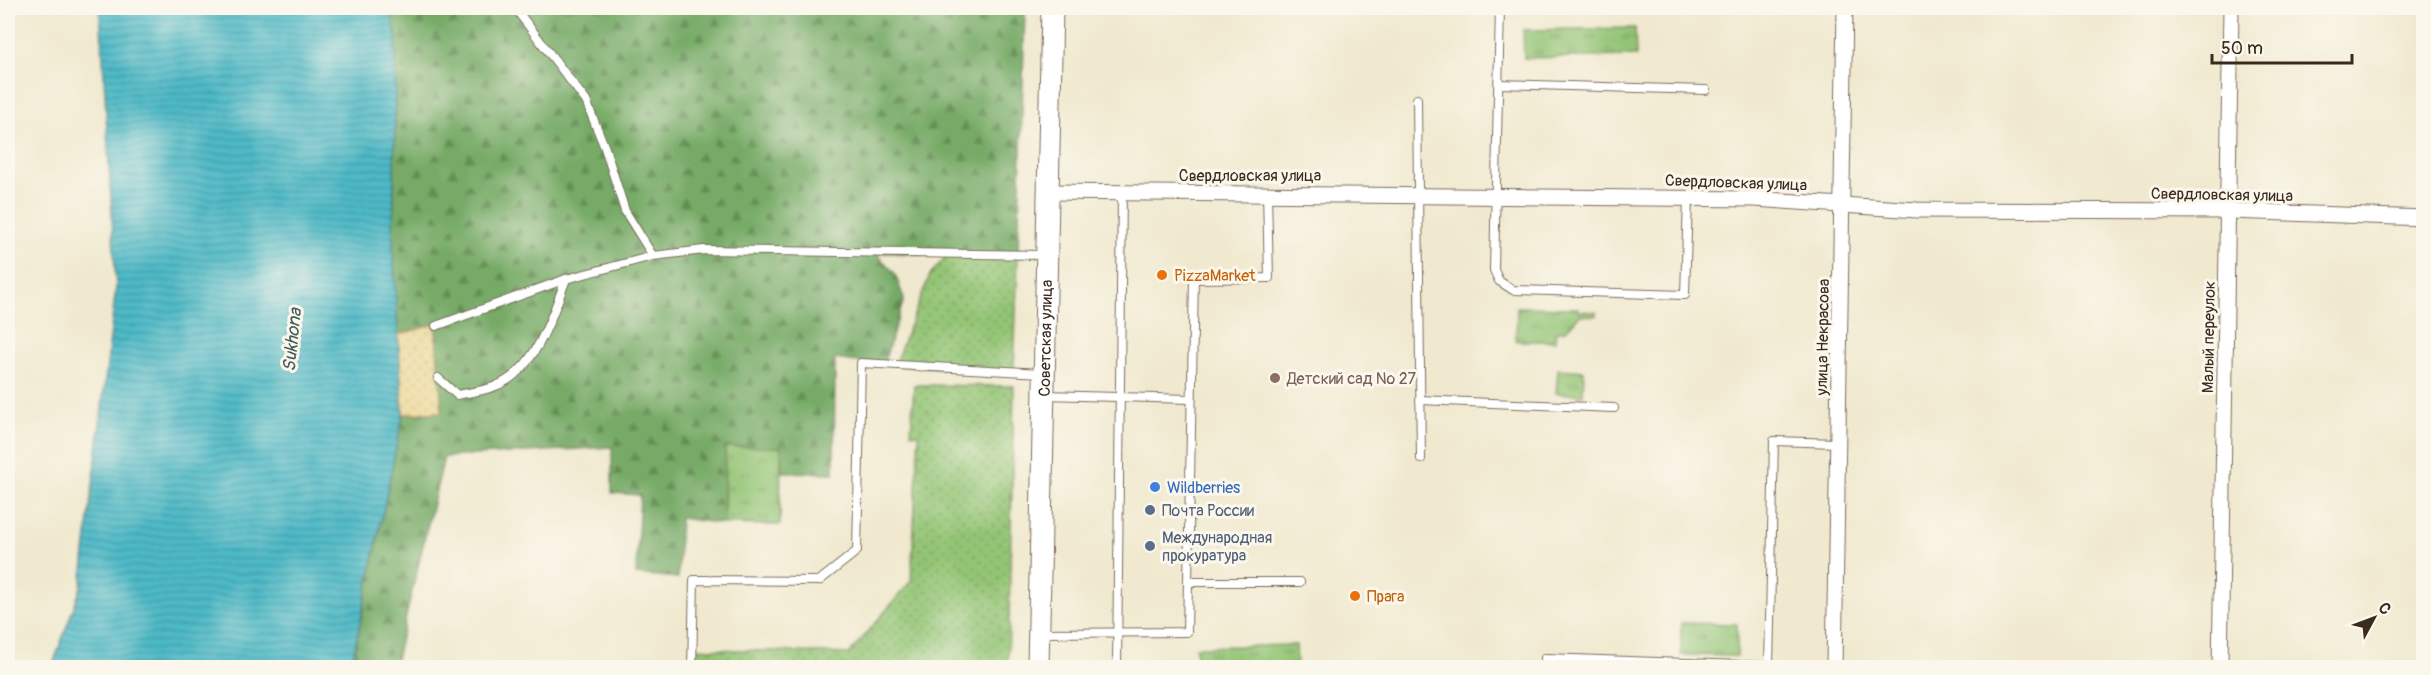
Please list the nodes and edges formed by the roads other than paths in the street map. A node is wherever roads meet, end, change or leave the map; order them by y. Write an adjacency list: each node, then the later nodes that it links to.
1 (515, 8): 19 (lane)
2 (1052, 8): 9 (main road, Советская улица)
3 (1500, 8): 6 (lane)
4 (1845, 8): 15 (street, улица Некрасова)
5 (2231, 8): 16 (street, Малый переулок)
6 (1499, 84): 7 (lane); 13 (lane)
7 (1706, 90)
8 (1417, 99): 12 (lane)
9 (1047, 192): 10 (street, Свердловская улица); 18 (main road, Советская улица)
10 (1122, 192): 11 (street, Свердловская улица); 25 (lane)
11 (1267, 193): 12 (street, Свердловская улица); 26 (lane)
12 (1417, 194): 13 (street, Свердловская улица); 27 (lane)
13 (1497, 195): 14 (street, Свердловская улица); 14 (lane)
14 (1688, 198): 15 (street, Свердловская улица)
15 (1842, 204): 16 (street, Свердловская улица); 29 (street, улица Некрасова)
16 (2229, 211): 17 (street, Свердловская улица); 41 (street, Малый переулок)
17 (2424, 218)
18 (1046, 255): 19 (lane); 22 (main road, Советская улица)
19 (653, 256): 20 (lane)
20 (566, 279): 21 (lane); 23 (lane)
21 (436, 326)
22 (1044, 373): 24 (main road, Советская улица); 37 (lane)
23 (438, 378)
24 (1043, 395): 25 (lane); 33 (main road, Советская улица)
25 (1120, 397): 26 (lane); 34 (lane)
26 (1190, 399): 31 (lane)
27 (1420, 400): 28 (lane); 30 (lane)
28 (1614, 408)
29 (1838, 443): 35 (lane); 36 (street, улица Некрасова)
30 (1421, 459)
31 (1188, 582): 32 (lane); 34 (lane)
32 (1300, 582)
33 (1038, 633): 34 (lane); 38 (main road, Советская улица)
34 (1117, 633): 39 (lane)
35 (1769, 666): 36 (lane); 40 (lane)
36 (1834, 667)
37 (692, 668)
38 (1038, 668)
39 (1117, 668)
40 (1545, 668)
41 (2220, 668)

